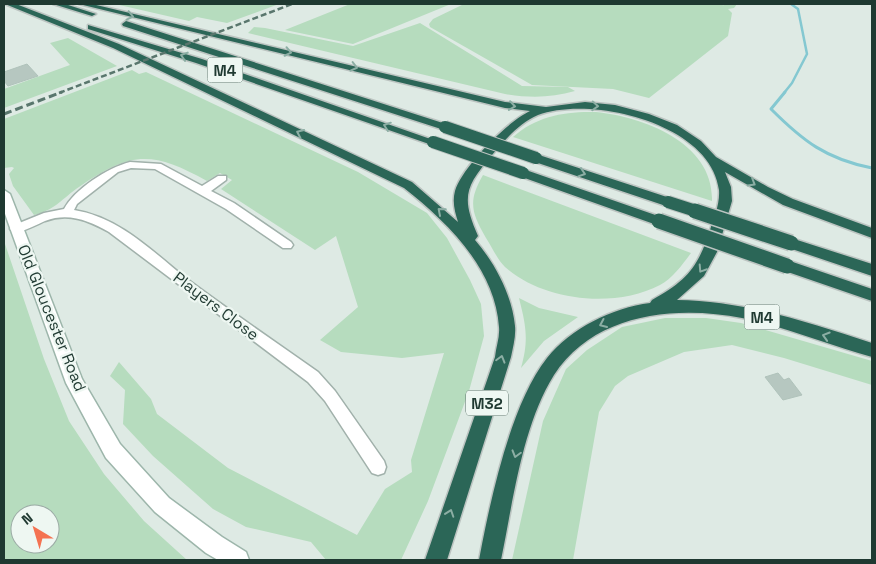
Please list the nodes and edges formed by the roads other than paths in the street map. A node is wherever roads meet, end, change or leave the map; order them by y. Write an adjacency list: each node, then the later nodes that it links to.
1 (9, 4): 6 (highway, M4)
2 (15, 4): 18 (highway, M4, one-way to 2, bridge)
3 (57, 4): 17 (highway, M4, one-way to 17, bridge)
4 (83, 4): 7 (highway, M4, one-way to 7)
5 (4, 10): 6 (highway, M4)
6 (206, 90): 16 (highway, M4, one-way to 6)
7 (546, 110): 8 (highway, M32, one-way to 8); 16 (highway, M32)
8 (710, 158): 14 (highway, one-way to 14); 19 (highway, M32, one-way to 19)
9 (222, 178): 10 (street)
10 (203, 191): 12 (street); 15 (street)
11 (4, 194): 13 (main road, Old Gloucester Road)
12 (66, 212): 13 (street); 21 (street, Players Close)
13 (16, 229): 22 (main road, Old Gloucester Road)
14 (872, 233)
15 (287, 245)
16 (474, 247): 23 (highway, M32, one-way to 16)
17 (872, 270)
18 (872, 295)
19 (649, 308): 20 (highway, M4, one-way to 19); 24 (highway, M32, one-way to 24)
20 (872, 350)
21 (378, 467)
22 (238, 560)
23 (436, 560)
24 (490, 560)

